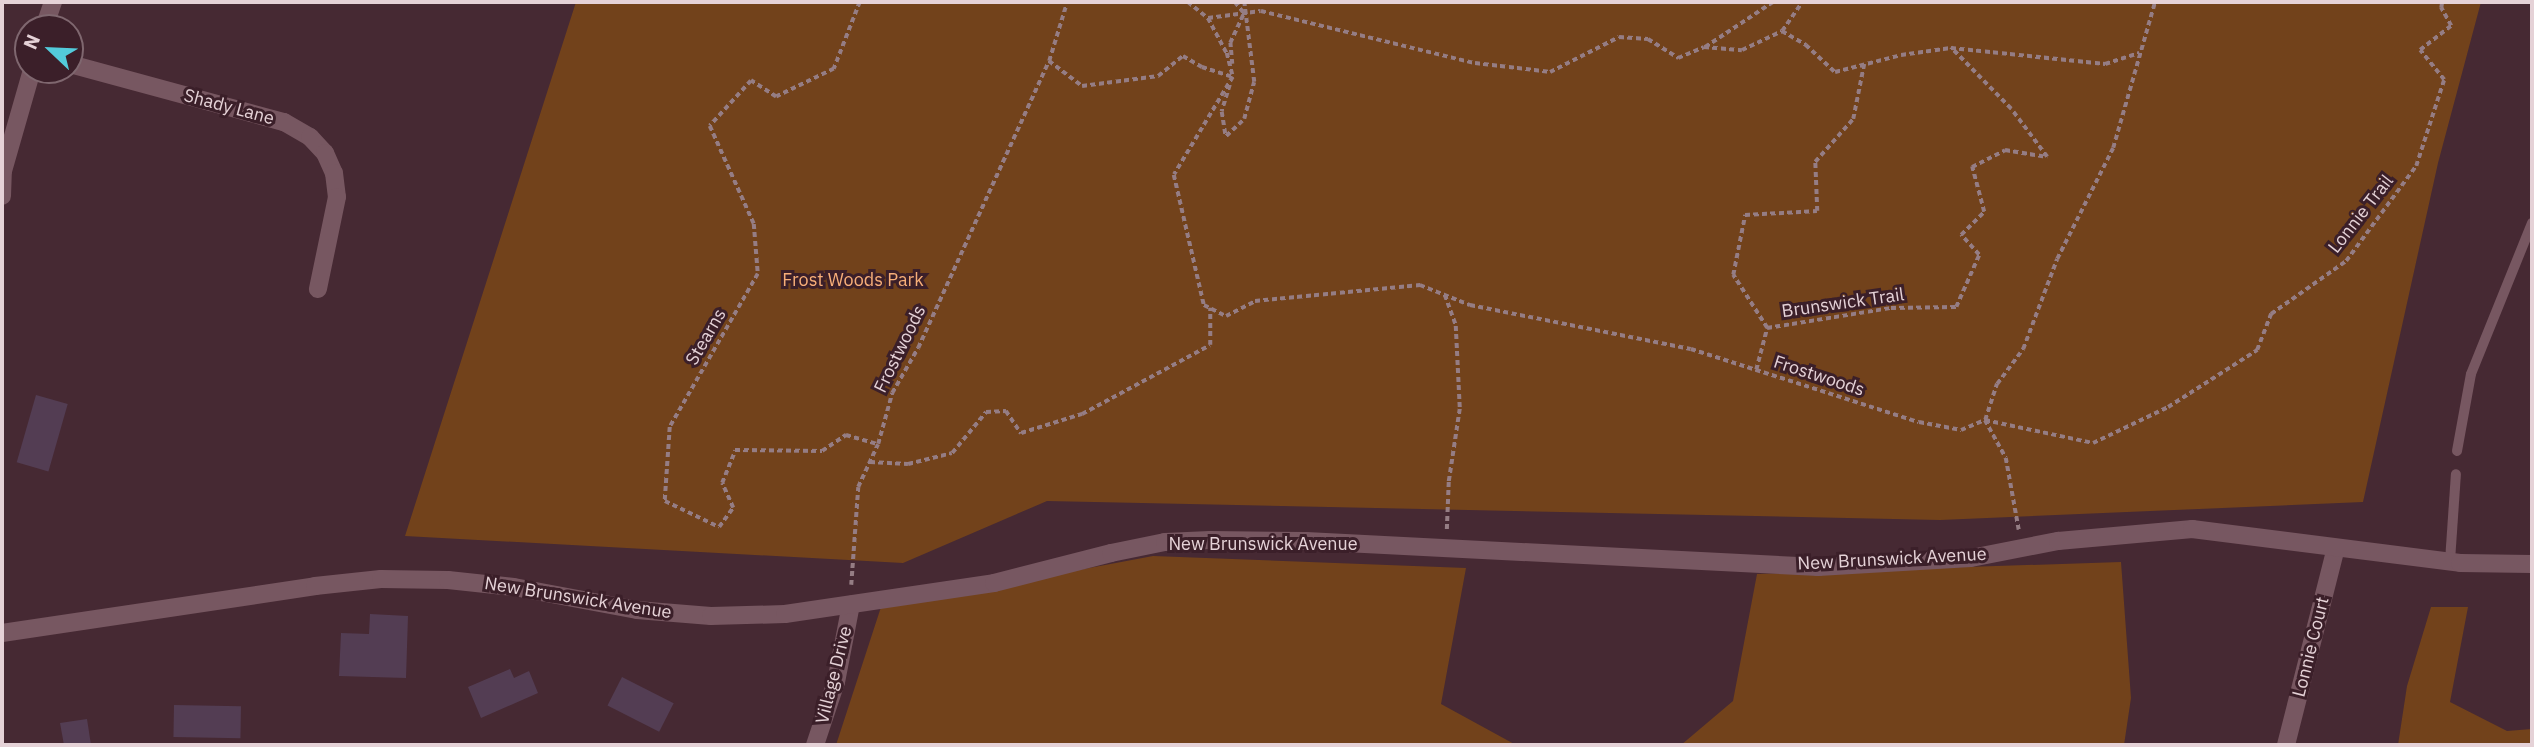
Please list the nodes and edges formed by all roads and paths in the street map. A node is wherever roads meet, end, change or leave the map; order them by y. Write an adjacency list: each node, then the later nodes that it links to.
1 (860, 2): 30 (path, Stearns)
2 (1067, 2): 16 (path, Frostwoods)
3 (1188, 2): 11 (path)
4 (1235, 2): 10 (path)
5 (1244, 2): 10 (path)
6 (1773, 2): 13 (path)
7 (1802, 2): 12 (path)
8 (2155, 2): 15 (path)
9 (2442, 2): 29 (path, Lonnie Trail)
10 (1244, 13): 11 (path); 13 (path); 19 (path); 19 (path)
11 (1208, 18): 19 (path)
12 (1782, 31): 13 (path); 17 (path)
13 (1704, 47)
14 (1951, 48): 15 (path); 17 (path); 27 (path, Brunswick Trail)
15 (2139, 53): 29 (path)
16 (1049, 61): 19 (path); 30 (path, Frostwoods)
17 (1864, 64): 27 (path, Brunswick Trail)
18 (84, 68): 24 (street, Shady Lane)
19 (1233, 77): 26 (path, Frostwoods)
20 (28, 84): 21 (street)
21 (2, 171): 22 (street)
22 (2, 196)
23 (2532, 223): 31 (lane)
24 (318, 289)
25 (1445, 295): 26 (path, Frostwoods); 28 (path, Frostwoods); 34 (path)
26 (1210, 308): 32 (path)
27 (1767, 328): 28 (path, Brunswick Trail)
28 (1756, 370): 29 (path, Frostwoods)
29 (1985, 420): 35 (path)
30 (877, 444): 32 (path, Frostwoods)
31 (2458, 451)
32 (870, 462): 39 (path, Frostwoods)
33 (2456, 474): 37 (lane)
34 (1453, 548): 35 (street, New Brunswick Avenue); 39 (street, New Brunswick Avenue)
35 (2024, 548): 36 (street, New Brunswick Avenue)
36 (2336, 548): 37 (street, New Brunswick Avenue); 42 (street, Lonnie Court)
37 (2450, 561): 38 (street, New Brunswick Avenue)
38 (2532, 564)
39 (851, 604): 40 (street, New Brunswick Avenue); 41 (street, Village Drive)
40 (2, 633)
41 (815, 745)
42 (2286, 745)

